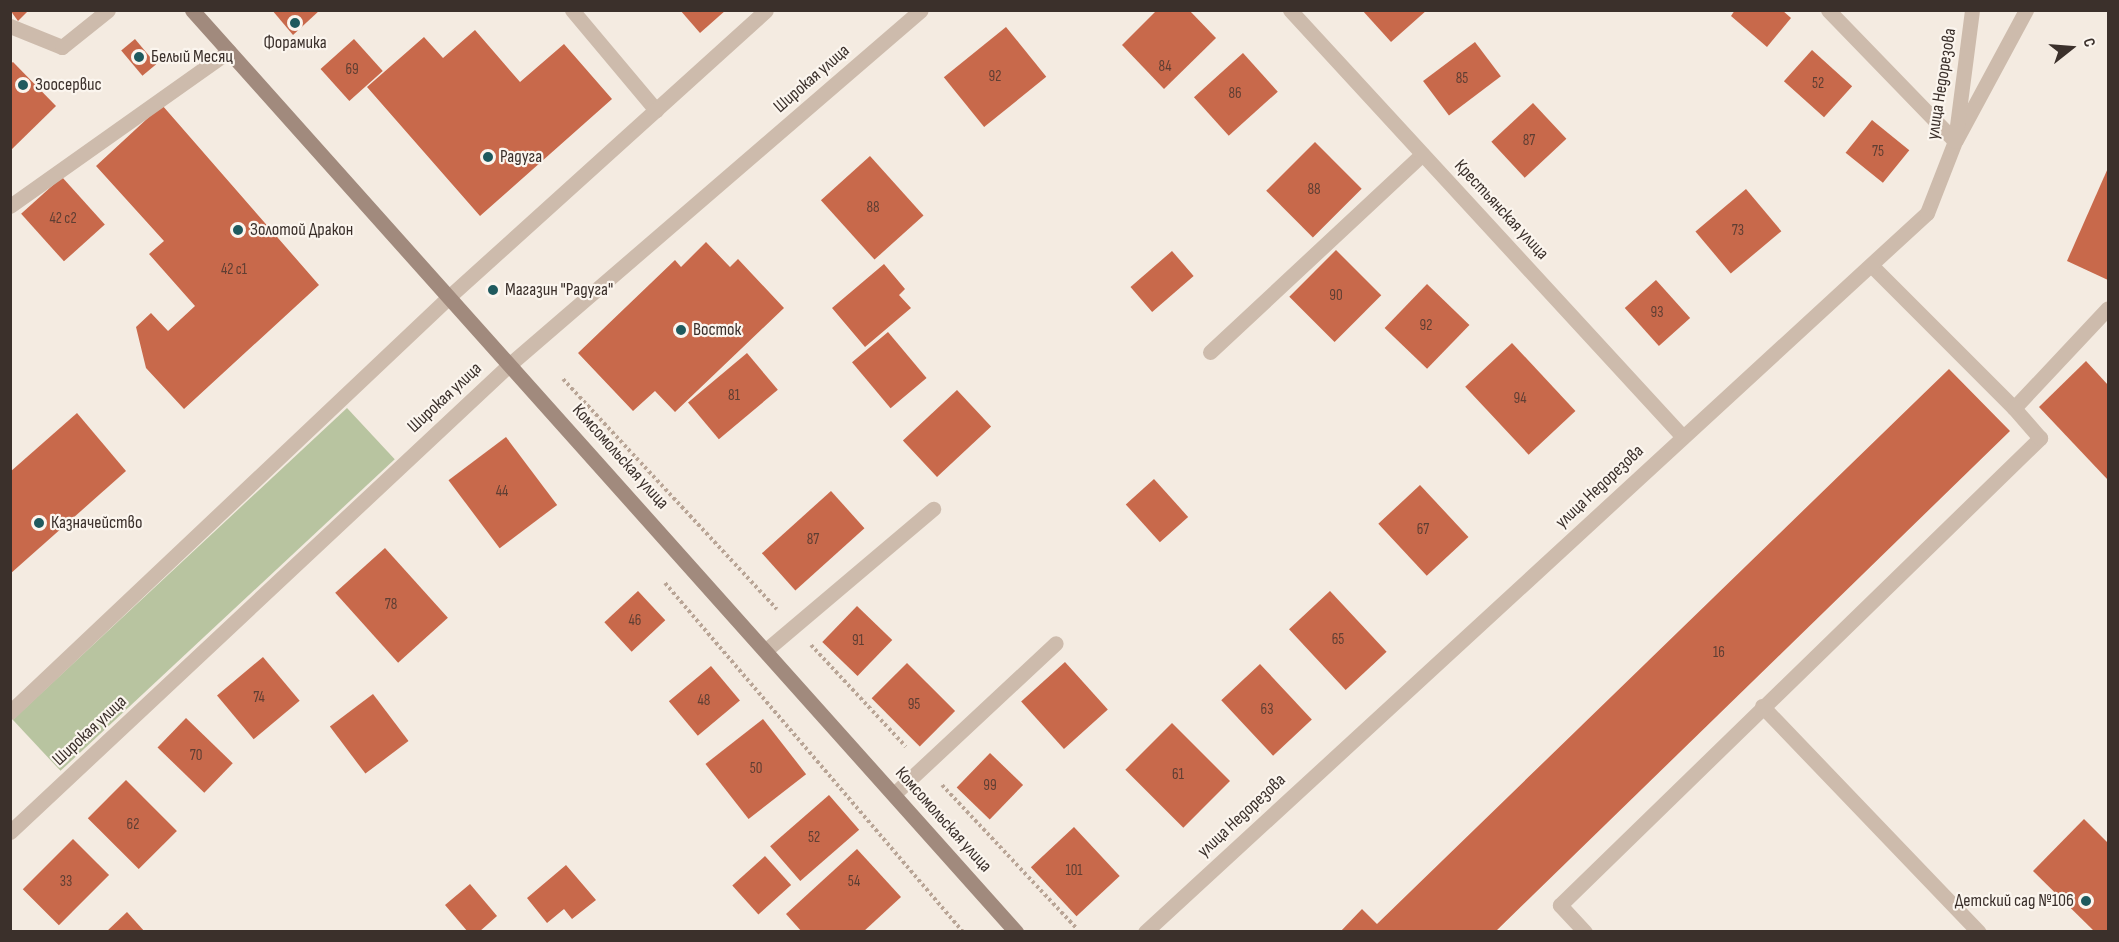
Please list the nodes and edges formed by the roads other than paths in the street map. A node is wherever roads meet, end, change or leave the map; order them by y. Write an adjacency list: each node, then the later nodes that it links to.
1 (108, 10): 10 (street)
2 (192, 10): 11 (main road, Комсомольская улица)
3 (572, 10): 12 (street)
4 (766, 10): 12 (street)
5 (921, 10): 20 (street, Широкая улица)
6 (1290, 10): 14 (street, Крестьянская улица)
7 (1828, 10): 13 (street)
8 (1971, 10): 13 (street, улица Недорезова)
9 (2026, 10): 13 (street)
10 (10, 26)
11 (229, 51): 15 (street); 17 (main road, Комсомольская улица)
12 (656, 110): 17 (street)
13 (1955, 141): 16 (street, улица Недорезова)
14 (1422, 154): 19 (street); 22 (street, Крестьянская улица)
15 (10, 206)
16 (1871, 265): 21 (street); 22 (street, улица Недорезова)
17 (452, 294): 20 (main road, Комсомольская улица); 27 (street)
18 (2109, 308): 21 (street)
19 (1210, 352)
20 (510, 364): 25 (main road, Комсомольская улица); 29 (street, Широкая улица)
21 (2014, 408): 26 (street)
22 (1683, 437): 31 (street, улица Недорезова)
23 (933, 509): 25 (street)
24 (1056, 643): 28 (street)
25 (766, 650): 28 (main road, Комсомольская улица)
26 (1762, 706): 32 (street); 33 (street)
27 (10, 712)
28 (894, 794): 30 (main road, Комсомольская улица)
29 (10, 832)
30 (1016, 932)
31 (1145, 932)
32 (1585, 932)
33 (1979, 932)

